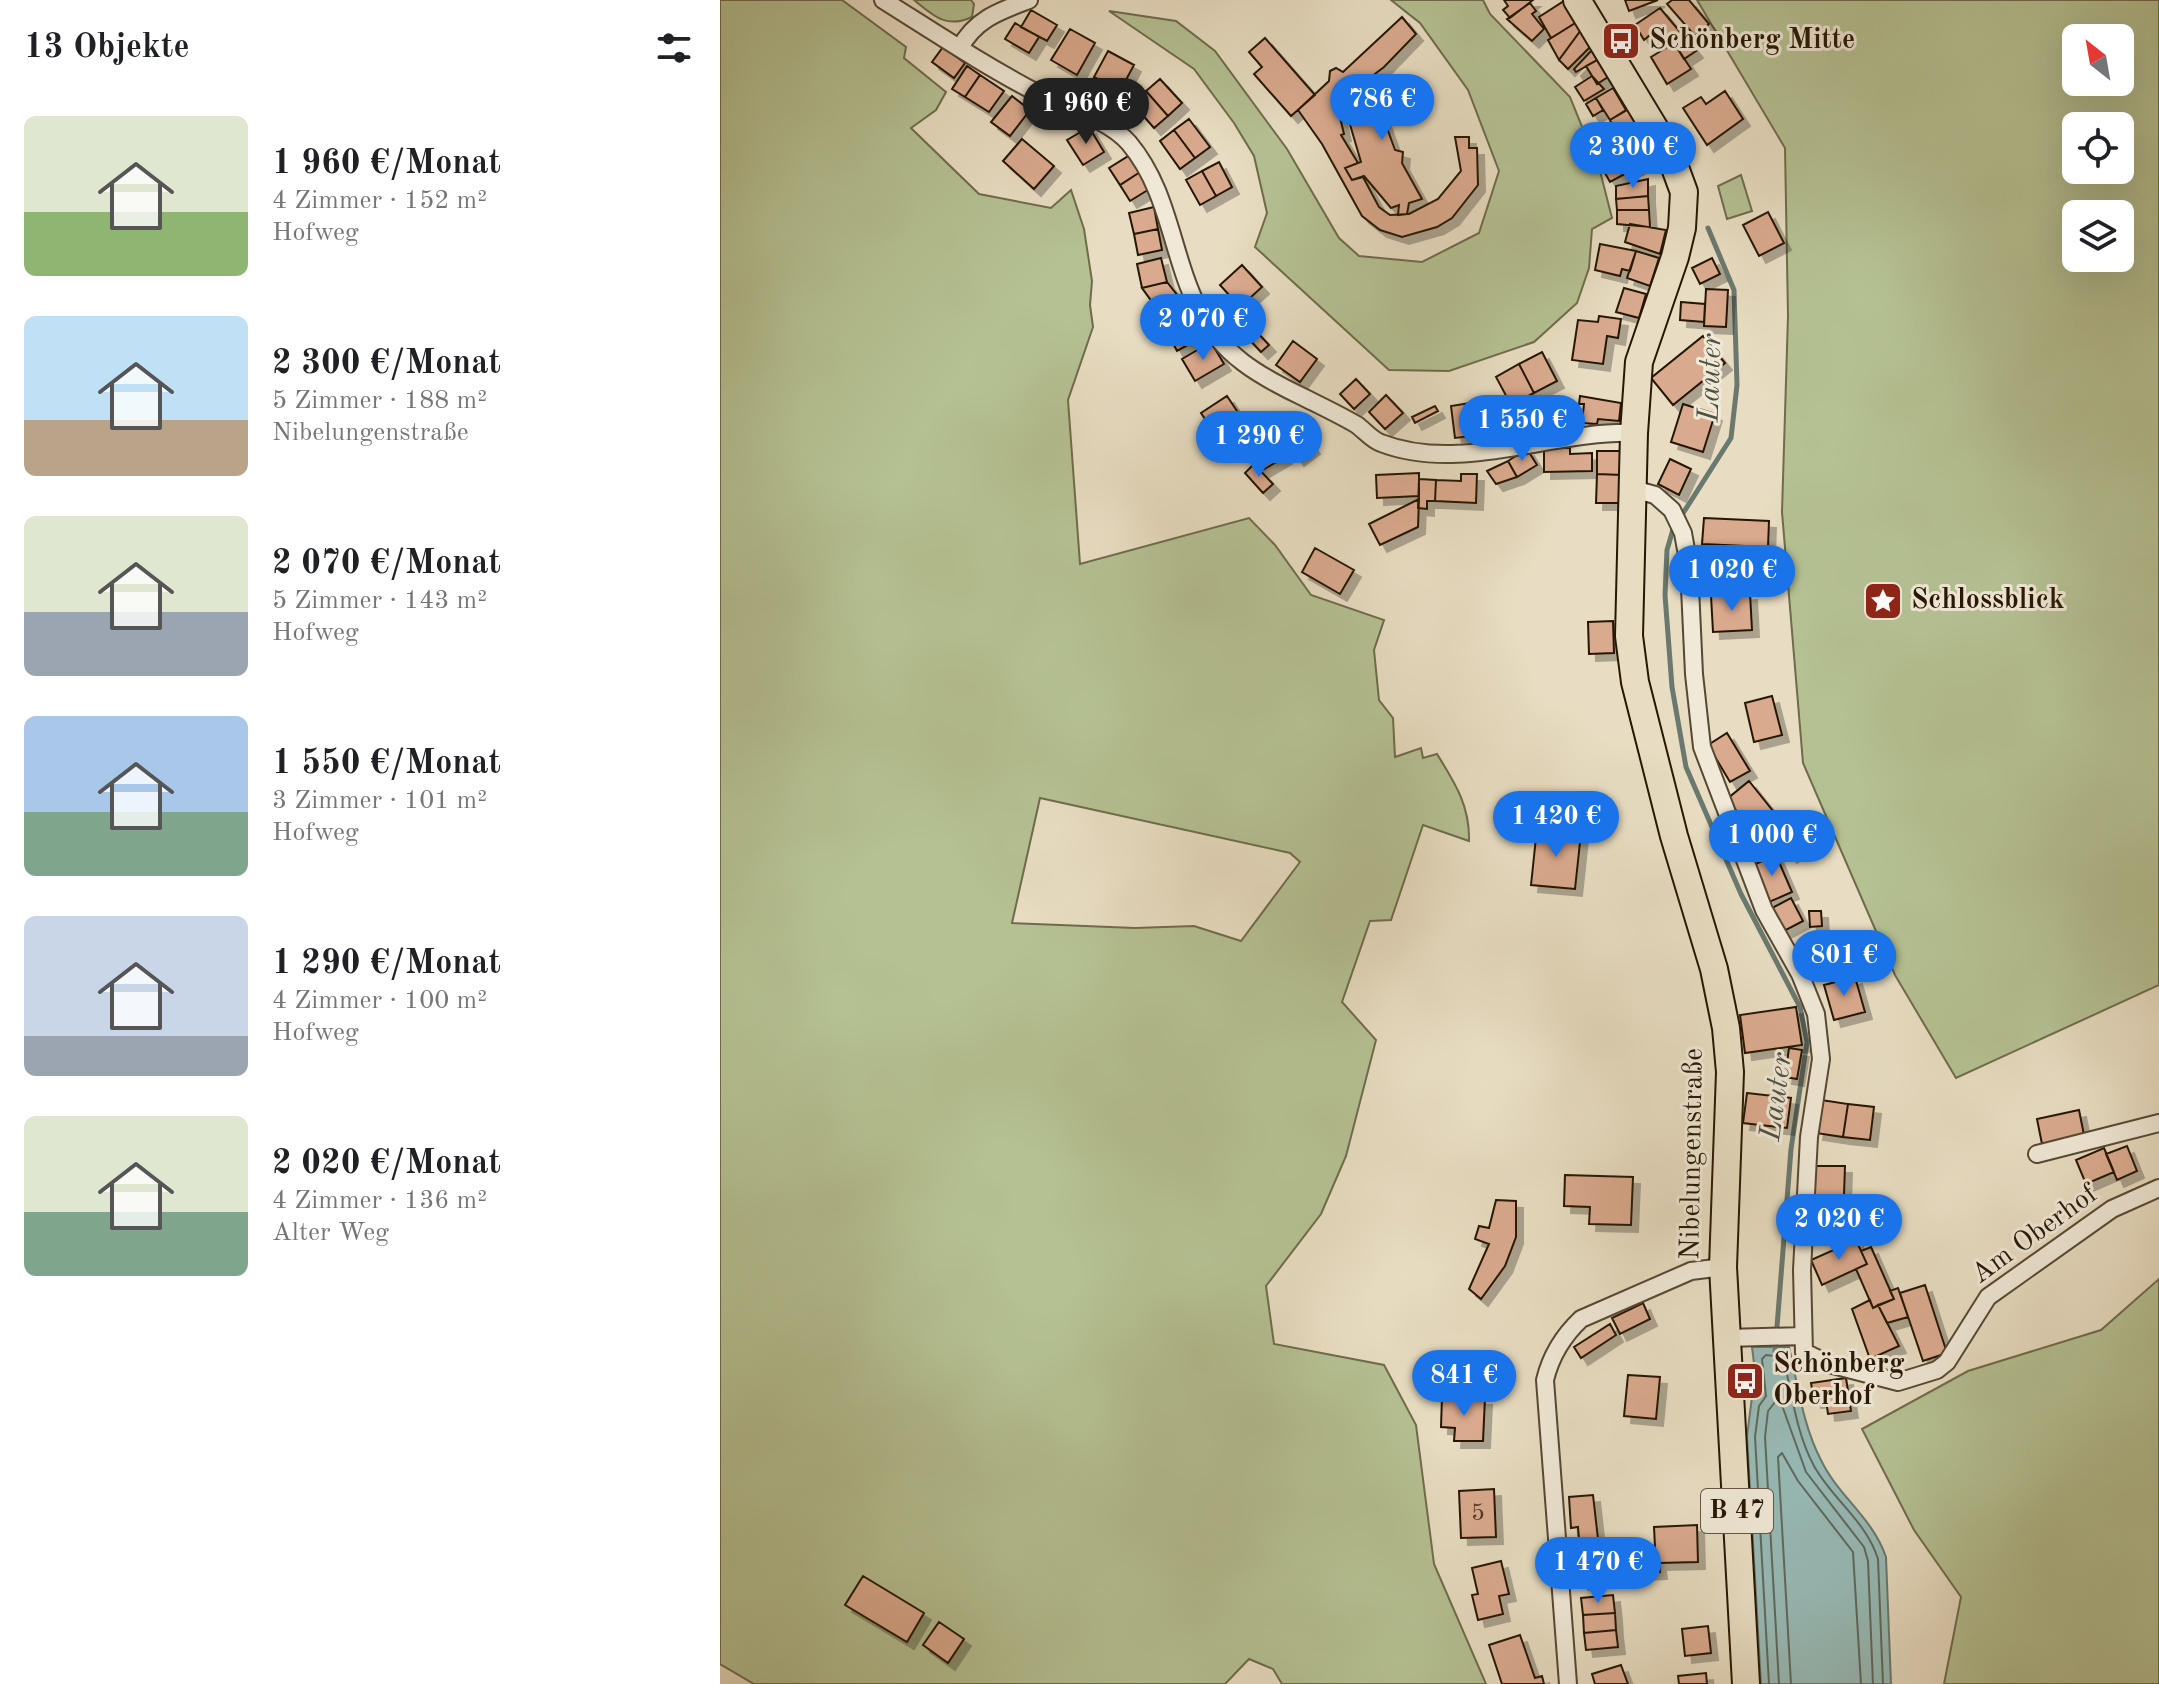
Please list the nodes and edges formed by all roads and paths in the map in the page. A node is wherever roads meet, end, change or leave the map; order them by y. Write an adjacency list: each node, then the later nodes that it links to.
1 (883, 0): 5 (street)
2 (1029, 0): 4 (street)
3 (1577, 0): 6 (main road, Nibelungenstraße / B 47)
4 (989, 7): 5 (street)
5 (960, 48): 6 (street)
6 (1634, 433): 7 (main road, Nibelungenstraße / B 47)
7 (1633, 489): 11 (main road, Nibelungenstraße / B 47); 12 (street)
8 (2159, 1123): 9 (street, Am Oberhof)
9 (2037, 1154)
10 (2159, 1188): 12 (street, Am Oberhof)
11 (1723, 1267): 13 (main road, Nibelungenstraße / B 47); 14 (street)
12 (1799, 1336): 13 (street)
13 (1738, 1338): 15 (main road, Nibelungenstraße / B 47)
14 (1568, 1684)
15 (1746, 1684)

